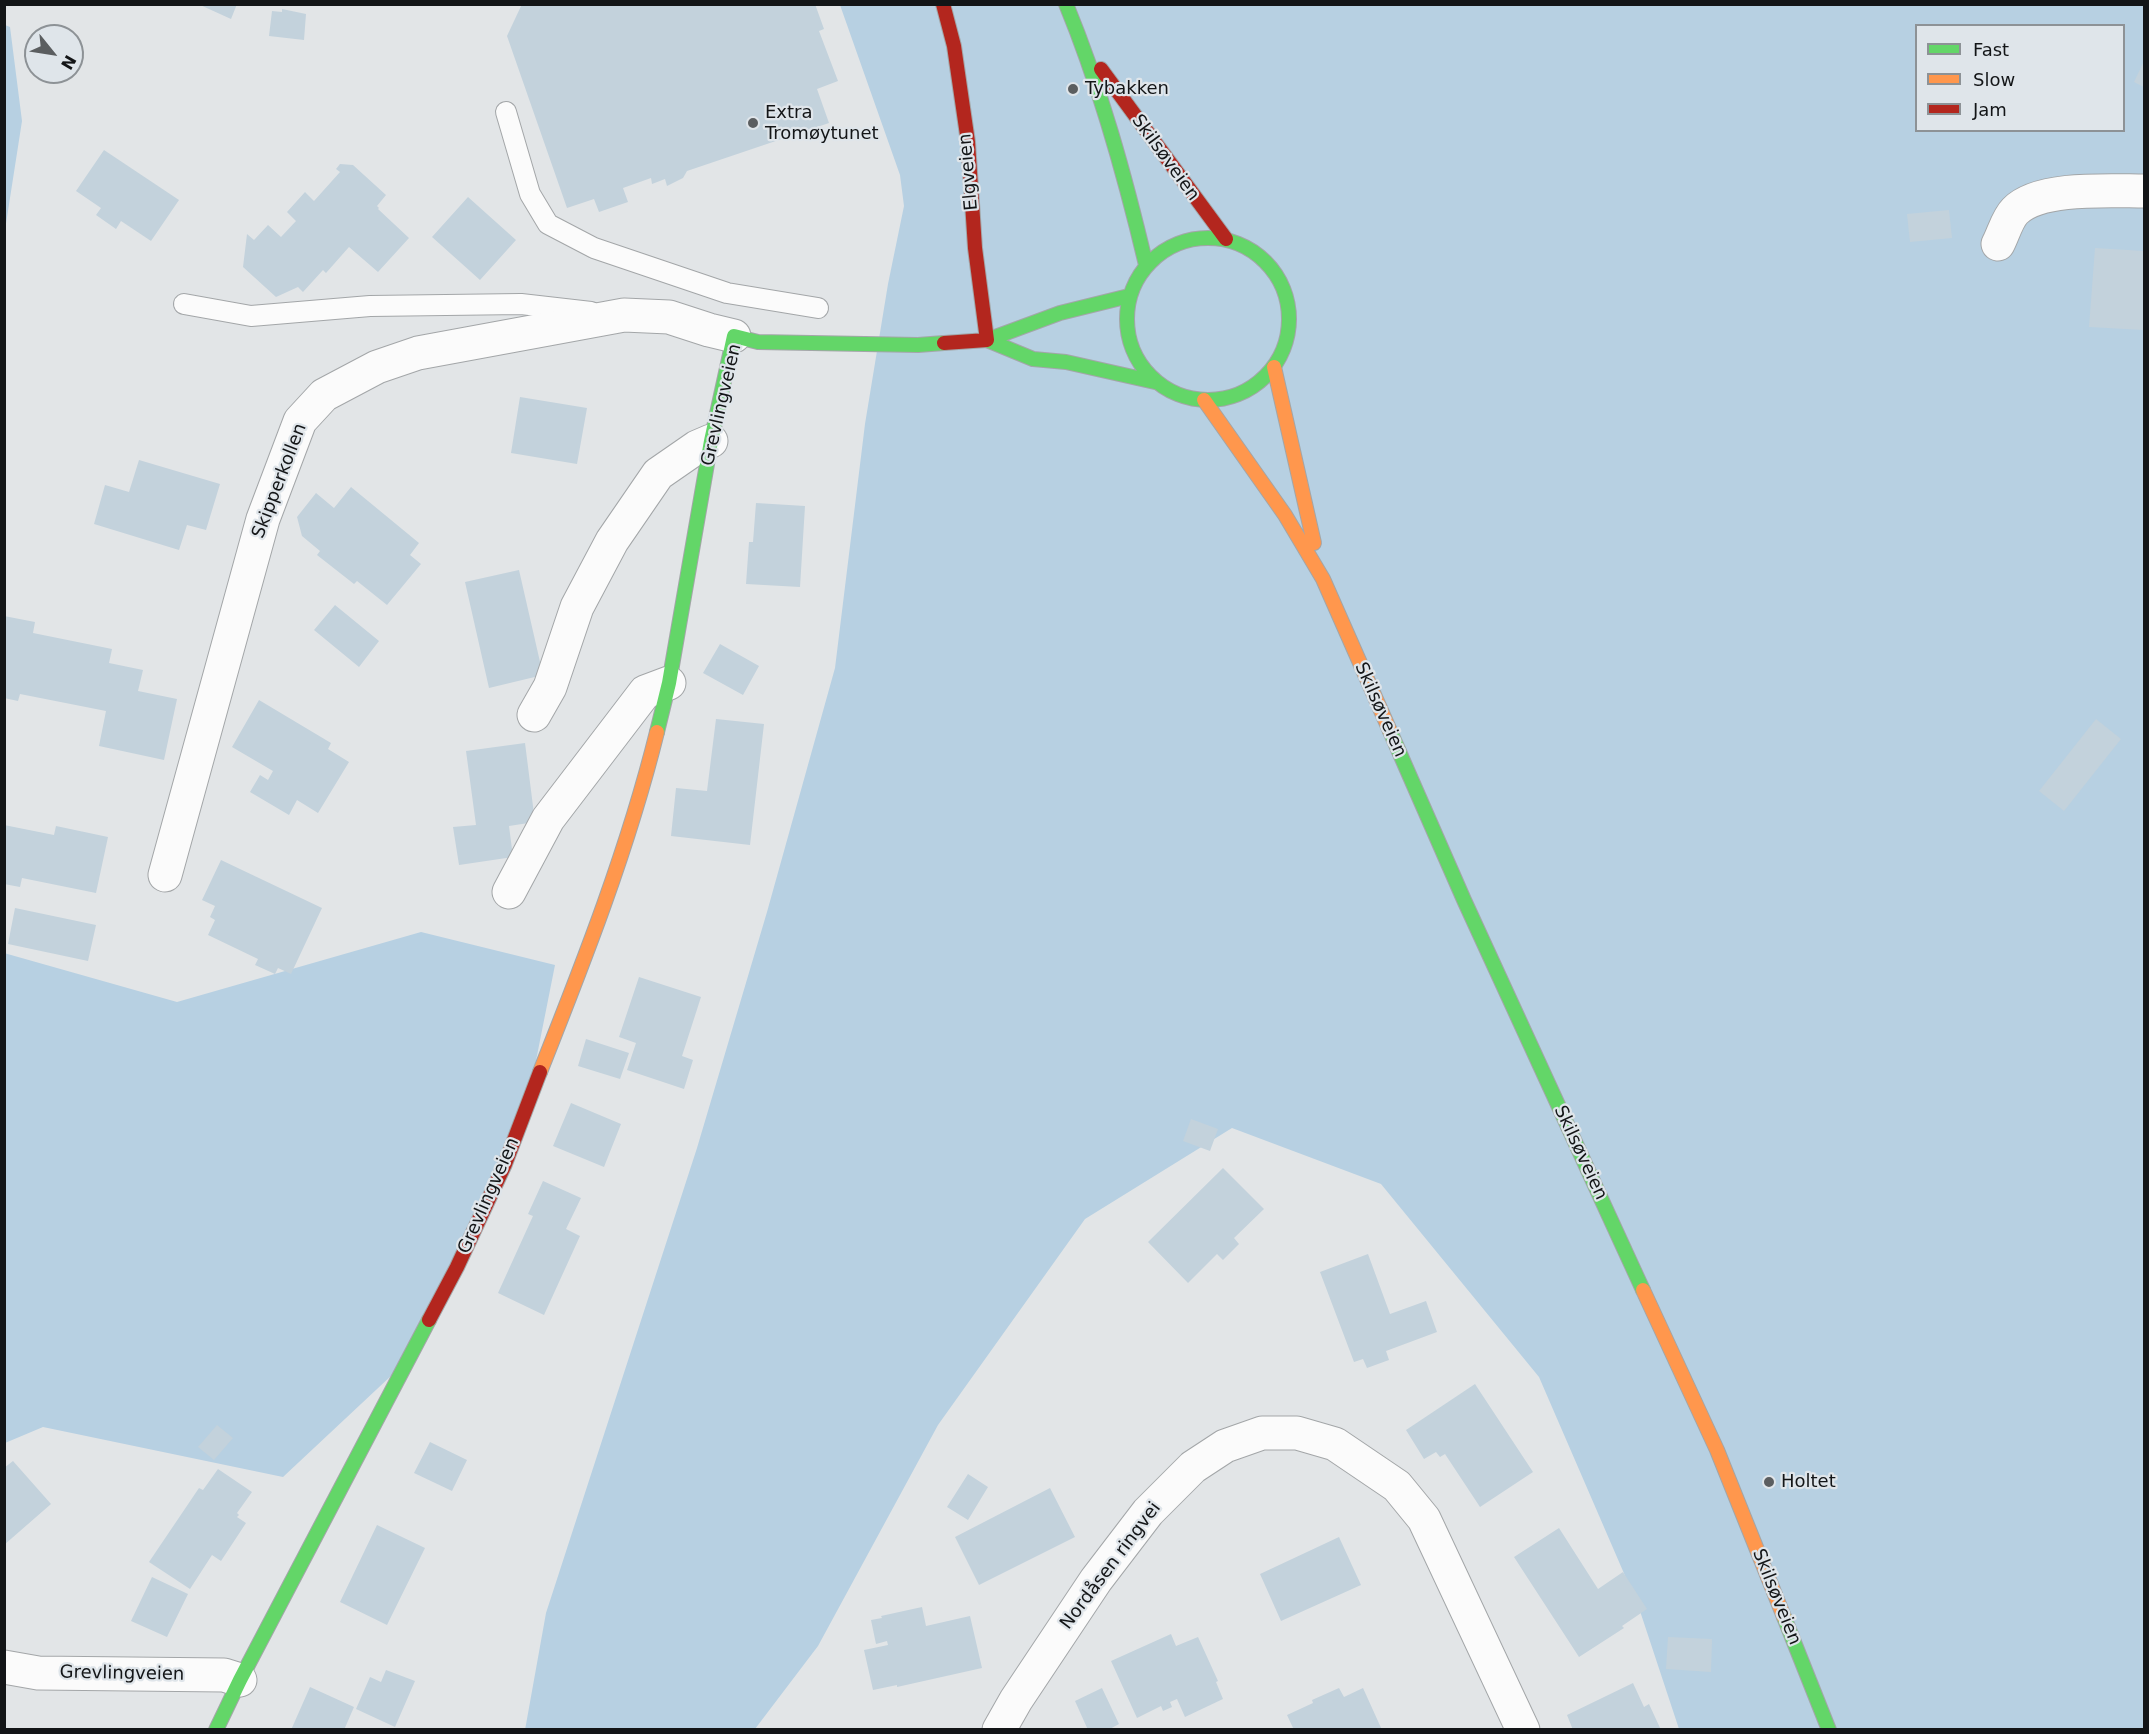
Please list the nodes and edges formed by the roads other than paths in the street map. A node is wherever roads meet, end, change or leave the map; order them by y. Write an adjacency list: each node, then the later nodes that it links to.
1 (944, 4): 14 (main road, Elgveien)
2 (1066, 4): 3 (main road, Skilsøveien)
3 (1084, 46): 6 (main road, Skilsøveien); 8 (main road, Skilsøveien)
4 (506, 112): 11 (lane)
5 (2145, 191): 7 (street)
6 (1226, 239): 8 (main road); 15 (main road)
7 (1998, 244)
8 (1146, 265): 9 (main road)
9 (1129, 296): 14 (main road); 16 (main road)
10 (184, 304): 12 (lane, Skipperkollen)
11 (818, 308)
12 (624, 315): 13 (street, Skipperkollen); 22 (street, Skipperkollen)
13 (734, 336): 14 (main road, Grevlingveien); 18 (main road, Grevlingveien)
14 (987, 340): 16 (main road)
15 (1274, 367): 17 (main road); 19 (main road, Skilsøveien)
16 (1155, 381): 17 (main road)
17 (1204, 400): 19 (main road, Skilsøveien)
18 (711, 441): 20 (main road, Grevlingveien); 21 (street)
19 (1323, 579): 29 (main road, Skilsøveien)
20 (669, 683): 23 (street); 25 (main road, Grevlingveien)
21 (534, 715)
22 (165, 875)
23 (509, 892)
24 (4, 1667): 25 (street, Grevlingveien)
25 (240, 1680): 26 (main road, Grevlingveien)
26 (216, 1730)
27 (999, 1730): 28 (street, Nordåsen ringvei)
28 (1523, 1730)
29 (1829, 1730)

